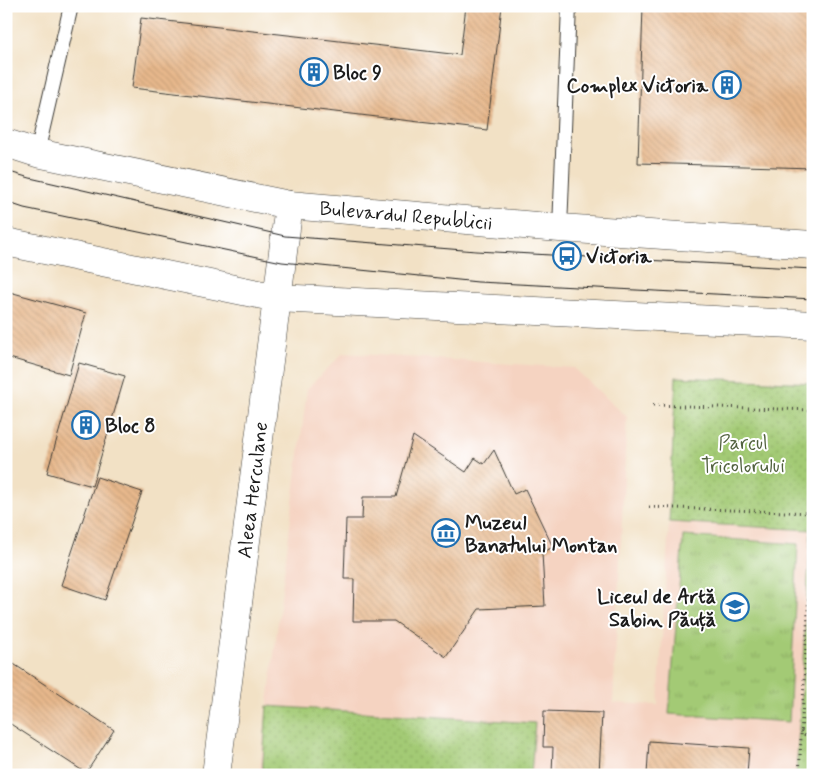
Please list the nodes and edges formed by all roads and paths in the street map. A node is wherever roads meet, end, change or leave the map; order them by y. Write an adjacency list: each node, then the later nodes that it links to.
1 (71, 6): 4 (lane)
2 (569, 6): 6 (lane)
3 (6, 143): 4 (main road, Bulevardul Republicii)
4 (36, 153): 5 (main road, Bulevardul Republicii)
5 (289, 205): 6 (main road, Bulevardul Republicii); 9 (main road, Aleea Herculane)
6 (560, 228): 8 (main road, Bulevardul Republicii)
7 (6, 242): 9 (main road)
8 (813, 245)
9 (277, 298): 10 (main road); 19 (main road, Aleea Herculane)
10 (813, 326)
11 (653, 406): 12 (path)
12 (813, 410)
13 (649, 507): 14 (path)
14 (813, 513)
15 (813, 518): 16 (path)
16 (812, 542): 17 (path)
17 (801, 730): 18 (path); 20 (path)
18 (813, 743)
19 (216, 775)
20 (799, 775)

